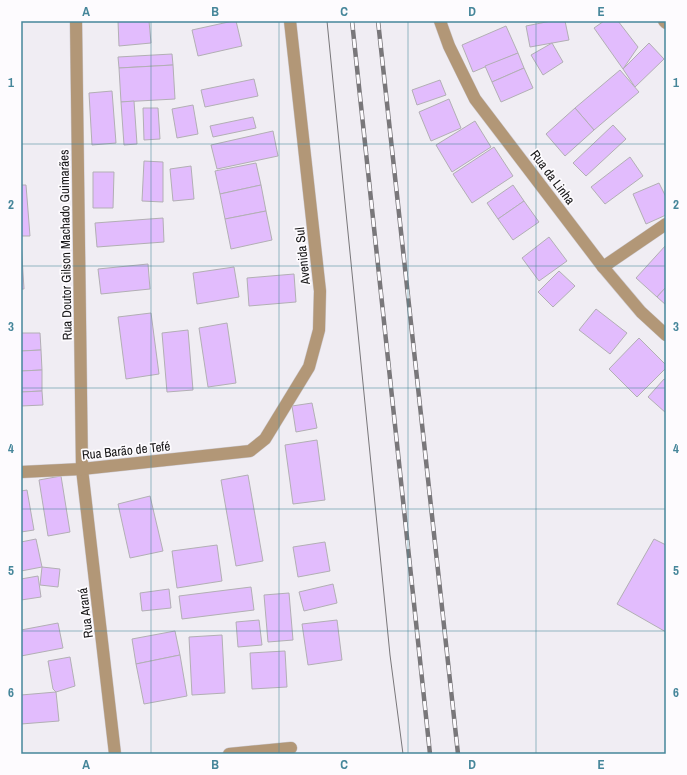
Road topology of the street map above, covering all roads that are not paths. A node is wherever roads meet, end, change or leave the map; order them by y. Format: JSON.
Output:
{"nodes":[{"id":1,"x":76,"y":21,"type":"edge"},
{"id":2,"x":290,"y":21,"type":"edge"},
{"id":3,"x":440,"y":21,"type":"edge"},
{"id":4,"x":666,"y":224,"type":"edge"},
{"id":5,"x":603,"y":267,"type":"junction"},
{"id":6,"x":666,"y":335,"type":"edge"},
{"id":7,"x":233,"y":453,"type":"joint"},
{"id":8,"x":82,"y":468,"type":"junction"},
{"id":9,"x":21,"y":472,"type":"edge"},
{"id":10,"x":292,"y":748,"type":"dead end"},
{"id":11,"x":115,"y":754,"type":"edge"},
{"id":12,"x":229,"y":754,"type":"edge"}],
"edges":[{"from":1,"to":8,"type":"street","name":"Rua Doutor Gilson Machado Guimarães"},
{"from":2,"to":7,"type":"street","name":"Avenida Sul"},
{"from":3,"to":5,"type":"street","name":"Rua da Linha"},
{"from":4,"to":5,"type":"street"},
{"from":5,"to":6,"type":"street","name":"Rua da Linha"},
{"from":7,"to":8,"type":"street","name":"Rua Barão de Tefé"},
{"from":8,"to":9,"type":"street","name":"Rua Barão de Tefé"},
{"from":8,"to":11,"type":"street","name":"Rua Araná"},
{"from":10,"to":12,"type":"street"}]}
